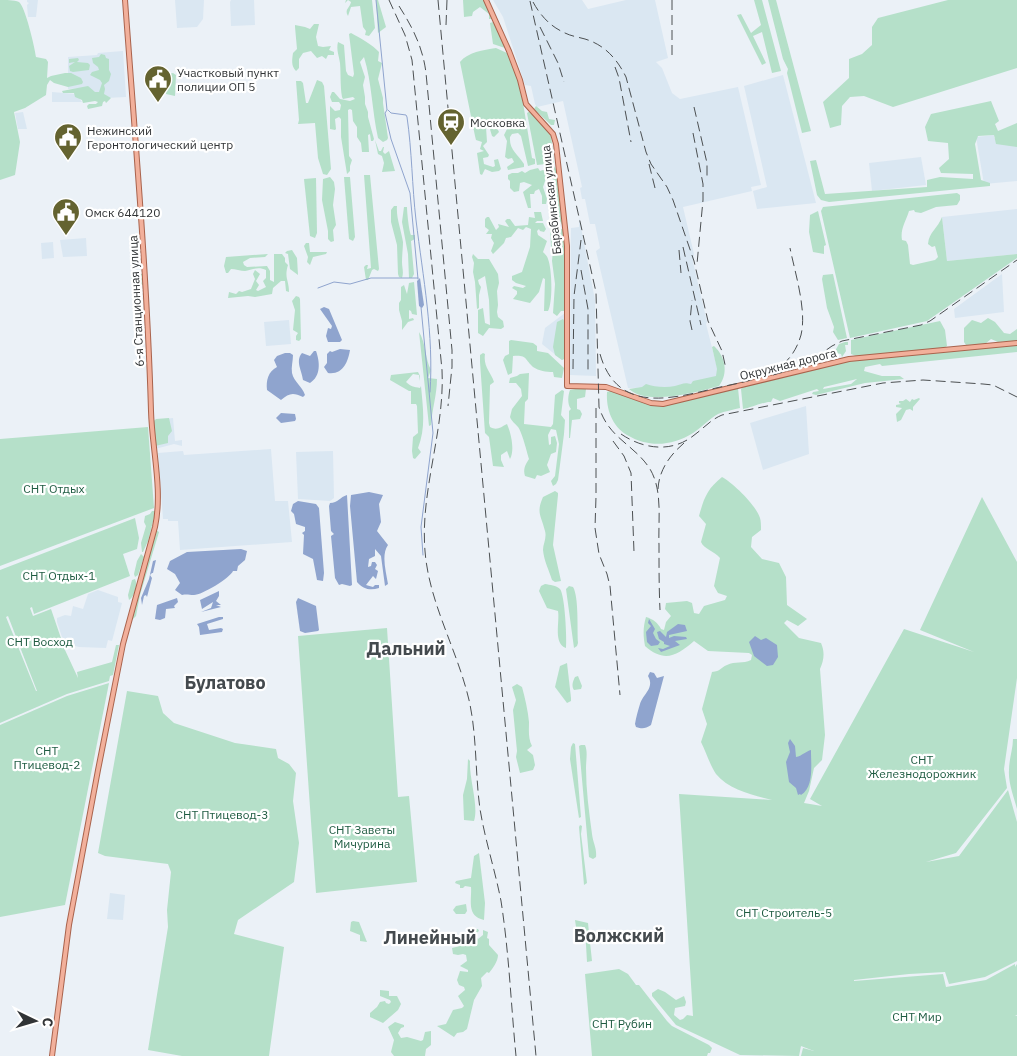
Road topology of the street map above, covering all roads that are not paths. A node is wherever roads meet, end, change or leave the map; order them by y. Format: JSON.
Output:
{"nodes":[{"id":1,"x":126,"y":0,"type":"edge"},
{"id":2,"x":486,"y":0,"type":"edge"},
{"id":3,"x":1017,"y":343,"type":"edge"},
{"id":4,"x":567,"y":386,"type":"joint"},
{"id":5,"x":52,"y":1056,"type":"edge"}],
"edges":[{"from":1,"to":5,"type":"main road","name":"6-я Станционная улица"},
{"from":2,"to":4,"type":"main road","name":"Барабинская улица"},
{"from":3,"to":4,"type":"main road","name":"Окружная дорога"}]}
